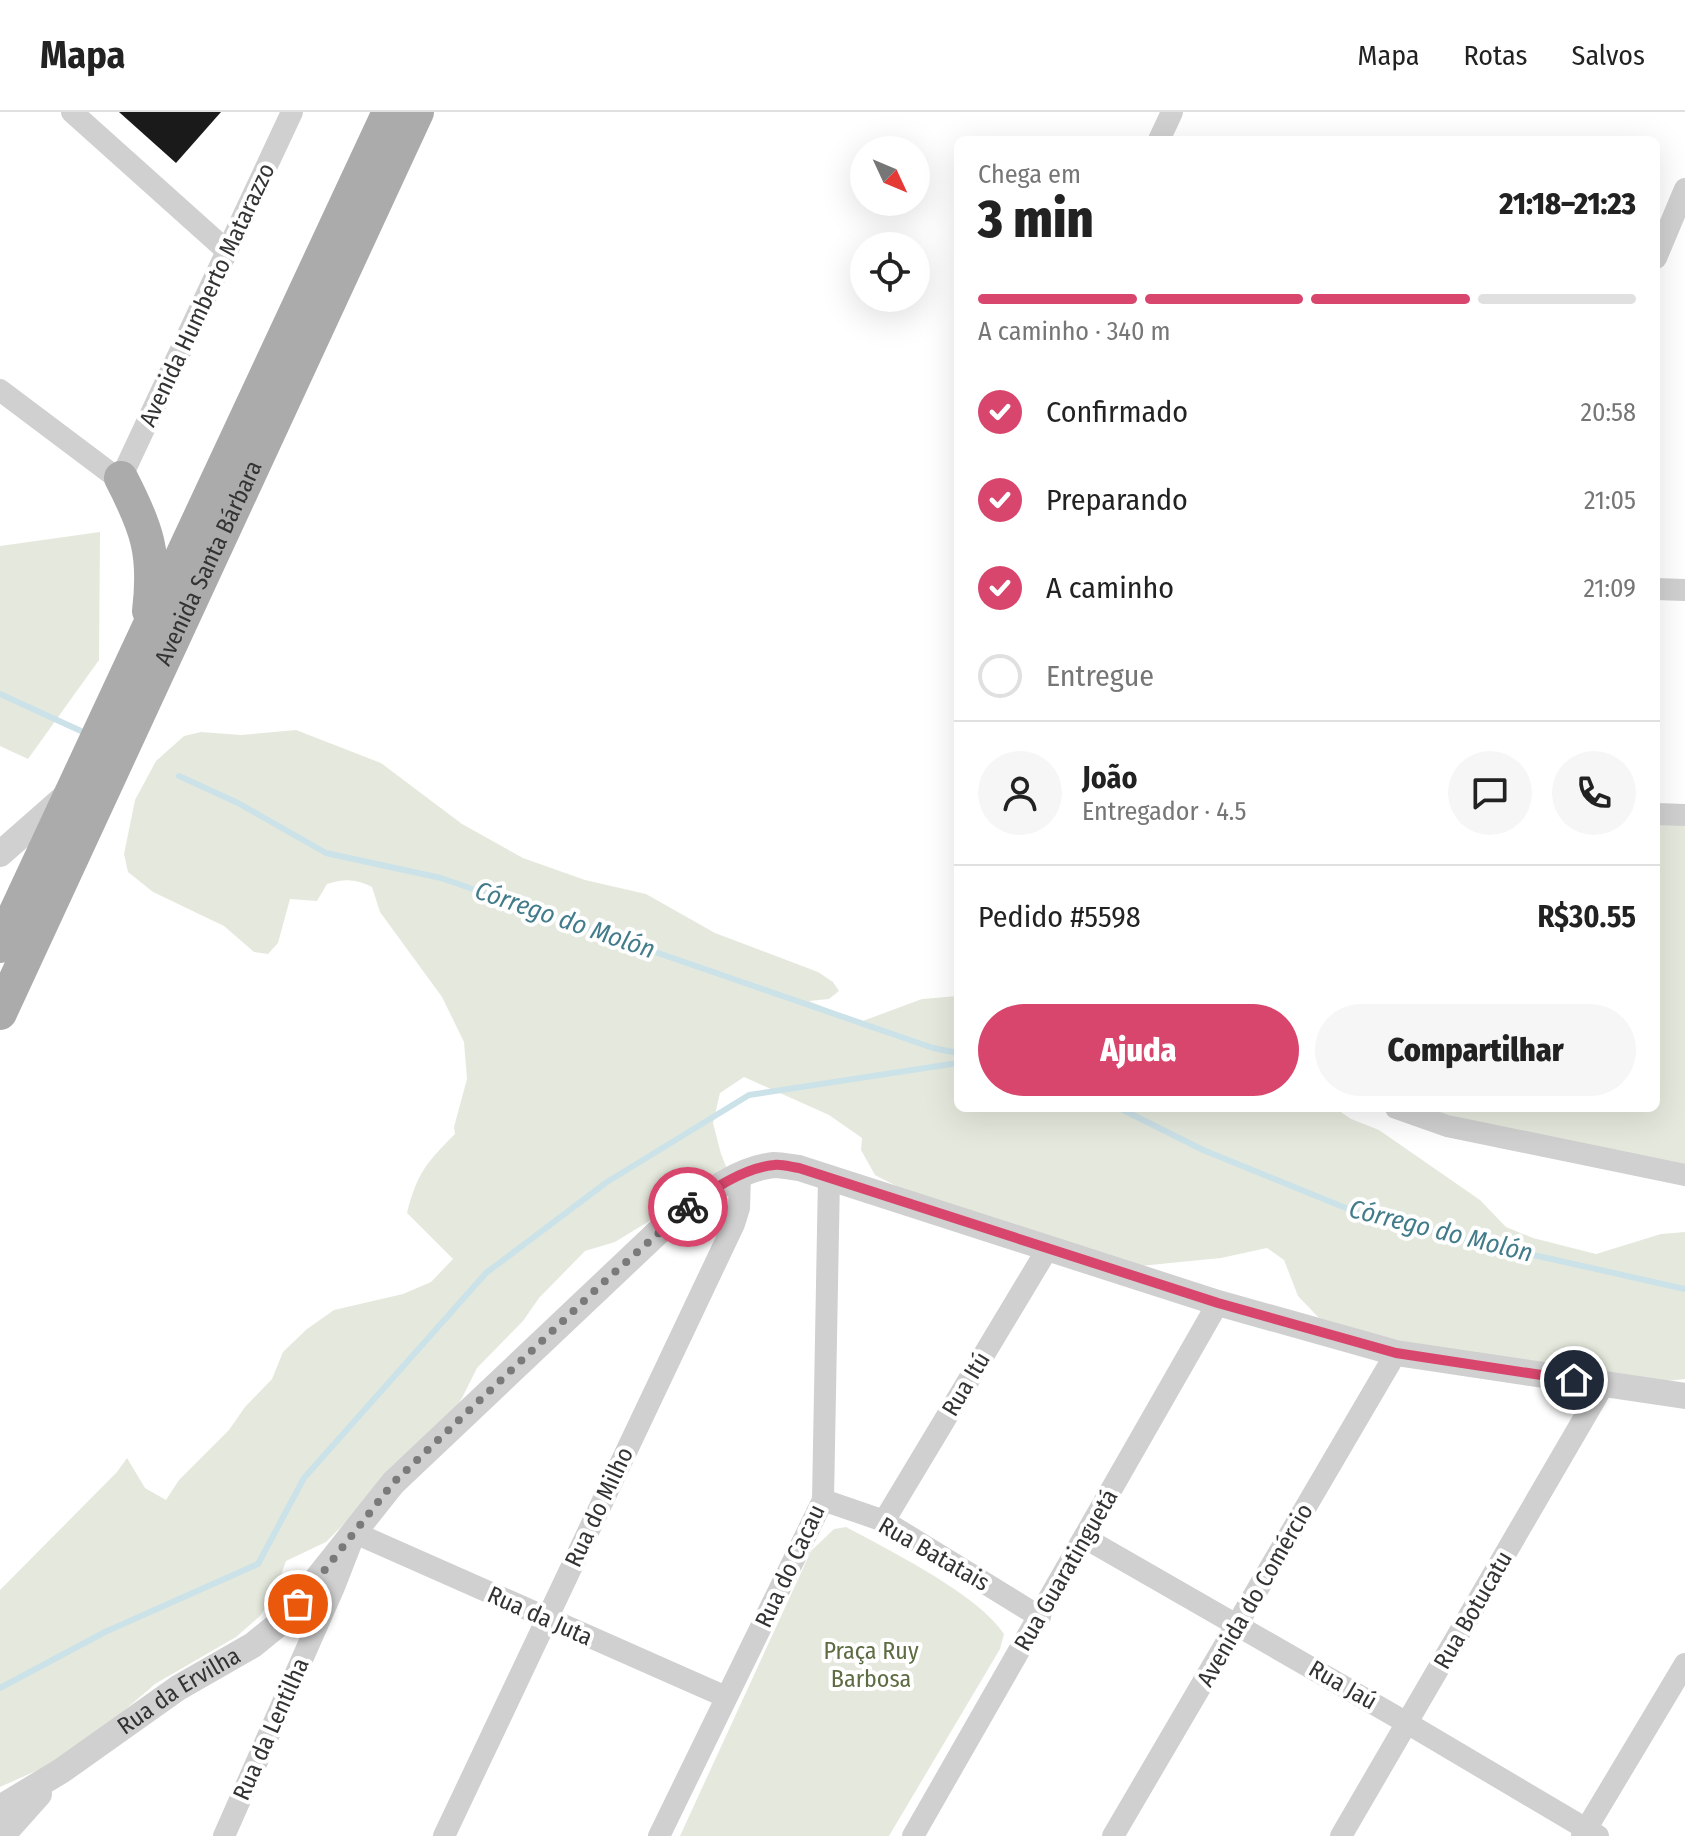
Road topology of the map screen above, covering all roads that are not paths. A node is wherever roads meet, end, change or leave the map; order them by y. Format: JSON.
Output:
{"nodes":[{"id":1,"x":72,"y":112,"type":"edge"},
{"id":2,"x":292,"y":112,"type":"edge"},
{"id":3,"x":389,"y":112,"type":"edge"},
{"id":4,"x":417,"y":112,"type":"edge"},
{"id":5,"x":1172,"y":112,"type":"edge"},
{"id":6,"x":1161,"y":136,"type":"edge"},
{"id":7,"x":1672,"y":202,"type":"edge"},
{"id":8,"x":1660,"y":244,"type":"edge"},
{"id":9,"x":227,"y":251,"type":"junction"},
{"id":10,"x":0,"y":390,"type":"edge"},
{"id":11,"x":121,"y":478,"type":"junction"},
{"id":12,"x":1660,"y":589,"type":"edge"},
{"id":13,"x":1685,"y":590,"type":"edge"},
{"id":14,"x":147,"y":633,"type":"junction"},
{"id":15,"x":75,"y":788,"type":"junction"},
{"id":16,"x":1660,"y":814,"type":"edge"},
{"id":17,"x":1685,"y":815,"type":"edge"},
{"id":18,"x":0,"y":854,"type":"edge"},
{"id":19,"x":0,"y":946,"type":"edge"},
{"id":20,"x":0,"y":1013,"type":"edge"},
{"id":21,"x":1407,"y":1112,"type":"edge"},
{"id":22,"x":740,"y":1175,"type":"junction"},
{"id":23,"x":1685,"y":1175,"type":"edge"},
{"id":24,"x":829,"y":1177,"type":"junction"},
{"id":25,"x":1048,"y":1248,"type":"junction"},
{"id":26,"x":1218,"y":1303,"type":"junction"},
{"id":27,"x":1396,"y":1353,"type":"junction"},
{"id":28,"x":1604,"y":1384,"type":"junction"},
{"id":29,"x":1685,"y":1396,"type":"edge"},
{"id":30,"x":823,"y":1500,"type":"junction"},
{"id":31,"x":884,"y":1521,"type":"junction"},
{"id":32,"x":355,"y":1533,"type":"junction"},
{"id":33,"x":1085,"y":1538,"type":"junction"},
{"id":34,"x":1040,"y":1617,"type":"junction"},
{"id":35,"x":546,"y":1619,"type":"junction"},
{"id":36,"x":1237,"y":1625,"type":"junction"},
{"id":37,"x":1685,"y":1664,"type":"edge"},
{"id":38,"x":726,"y":1697,"type":"junction"},
{"id":39,"x":1407,"y":1723,"type":"junction"},
{"id":40,"x":3,"y":1823,"type":"edge"},
{"id":41,"x":1589,"y":1834,"type":"edge"},
{"id":42,"x":224,"y":1836,"type":"edge"},
{"id":43,"x":444,"y":1836,"type":"edge"},
{"id":44,"x":659,"y":1836,"type":"edge"},
{"id":45,"x":913,"y":1836,"type":"edge"},
{"id":46,"x":1113,"y":1836,"type":"edge"},
{"id":47,"x":1341,"y":1836,"type":"edge"}],
"edges":[{"from":1,"to":9,"type":"street"},
{"from":2,"to":9,"type":"street","name":"Avenida Humberto Matarazzo"},
{"from":3,"to":14,"type":"main road","name":"Avenida Santa Bárbara"},
{"from":4,"to":20,"type":"main road","name":"Avenida Santa Bárbara"},
{"from":5,"to":6,"type":"street"},
{"from":7,"to":8,"type":"street"},
{"from":9,"to":11,"type":"street","name":"Avenida Humberto Matarazzo"},
{"from":10,"to":11,"type":"street"},
{"from":11,"to":14,"type":"main road"},
{"from":12,"to":13,"type":"street"},
{"from":14,"to":15,"type":"main road","name":"Avenida Santa Bárbara"},
{"from":15,"to":18,"type":"street"},
{"from":15,"to":19,"type":"main road","name":"Avenida Santa Bárbara"},
{"from":16,"to":17,"type":"street"},
{"from":21,"to":23,"type":"street"},
{"from":22,"to":24,"type":"street","name":"Rua da Ervilha"},
{"from":22,"to":32,"type":"street","name":"Rua da Ervilha"},
{"from":22,"to":35,"type":"street","name":"Rua do Milho"},
{"from":24,"to":25,"type":"street","name":"Rua da Ervilha"},
{"from":24,"to":30,"type":"street","name":"Rua do Cacau"},
{"from":25,"to":26,"type":"street","name":"Rua da Ervilha"},
{"from":25,"to":31,"type":"street","name":"Rua Itú"},
{"from":26,"to":27,"type":"street","name":"Rua da Ervilha"},
{"from":26,"to":33,"type":"street","name":"Rua Guaratinguetá"},
{"from":27,"to":28,"type":"street","name":"Rua da Ervilha"},
{"from":27,"to":36,"type":"street","name":"Avenida do Comércio"},
{"from":28,"to":29,"type":"street","name":"Rua da Ervilha"},
{"from":28,"to":39,"type":"street","name":"Rua Botucatu"},
{"from":30,"to":31,"type":"street","name":"Rua Batatais"},
{"from":30,"to":38,"type":"street","name":"Rua do Cacau"},
{"from":31,"to":34,"type":"street","name":"Rua Batatais"},
{"from":32,"to":35,"type":"street","name":"Rua da Juta"},
{"from":32,"to":40,"type":"street","name":"Rua da Ervilha"},
{"from":32,"to":42,"type":"street","name":"Rua da Lentilha"},
{"from":33,"to":34,"type":"street","name":"Rua Guaratinguetá"},
{"from":33,"to":36,"type":"street","name":"Rua Jaú"},
{"from":34,"to":45,"type":"street","name":"Rua Guaratinguetá"},
{"from":35,"to":38,"type":"street","name":"Rua da Juta"},
{"from":35,"to":43,"type":"street","name":"Rua do Milho"},
{"from":36,"to":39,"type":"street","name":"Rua Jaú"},
{"from":36,"to":46,"type":"street","name":"Avenida do Comércio"},
{"from":37,"to":41,"type":"street"},
{"from":38,"to":44,"type":"street","name":"Rua do Cacau"},
{"from":39,"to":41,"type":"street","name":"Rua Jaú"},
{"from":39,"to":47,"type":"street","name":"Rua Botucatu"}]}
